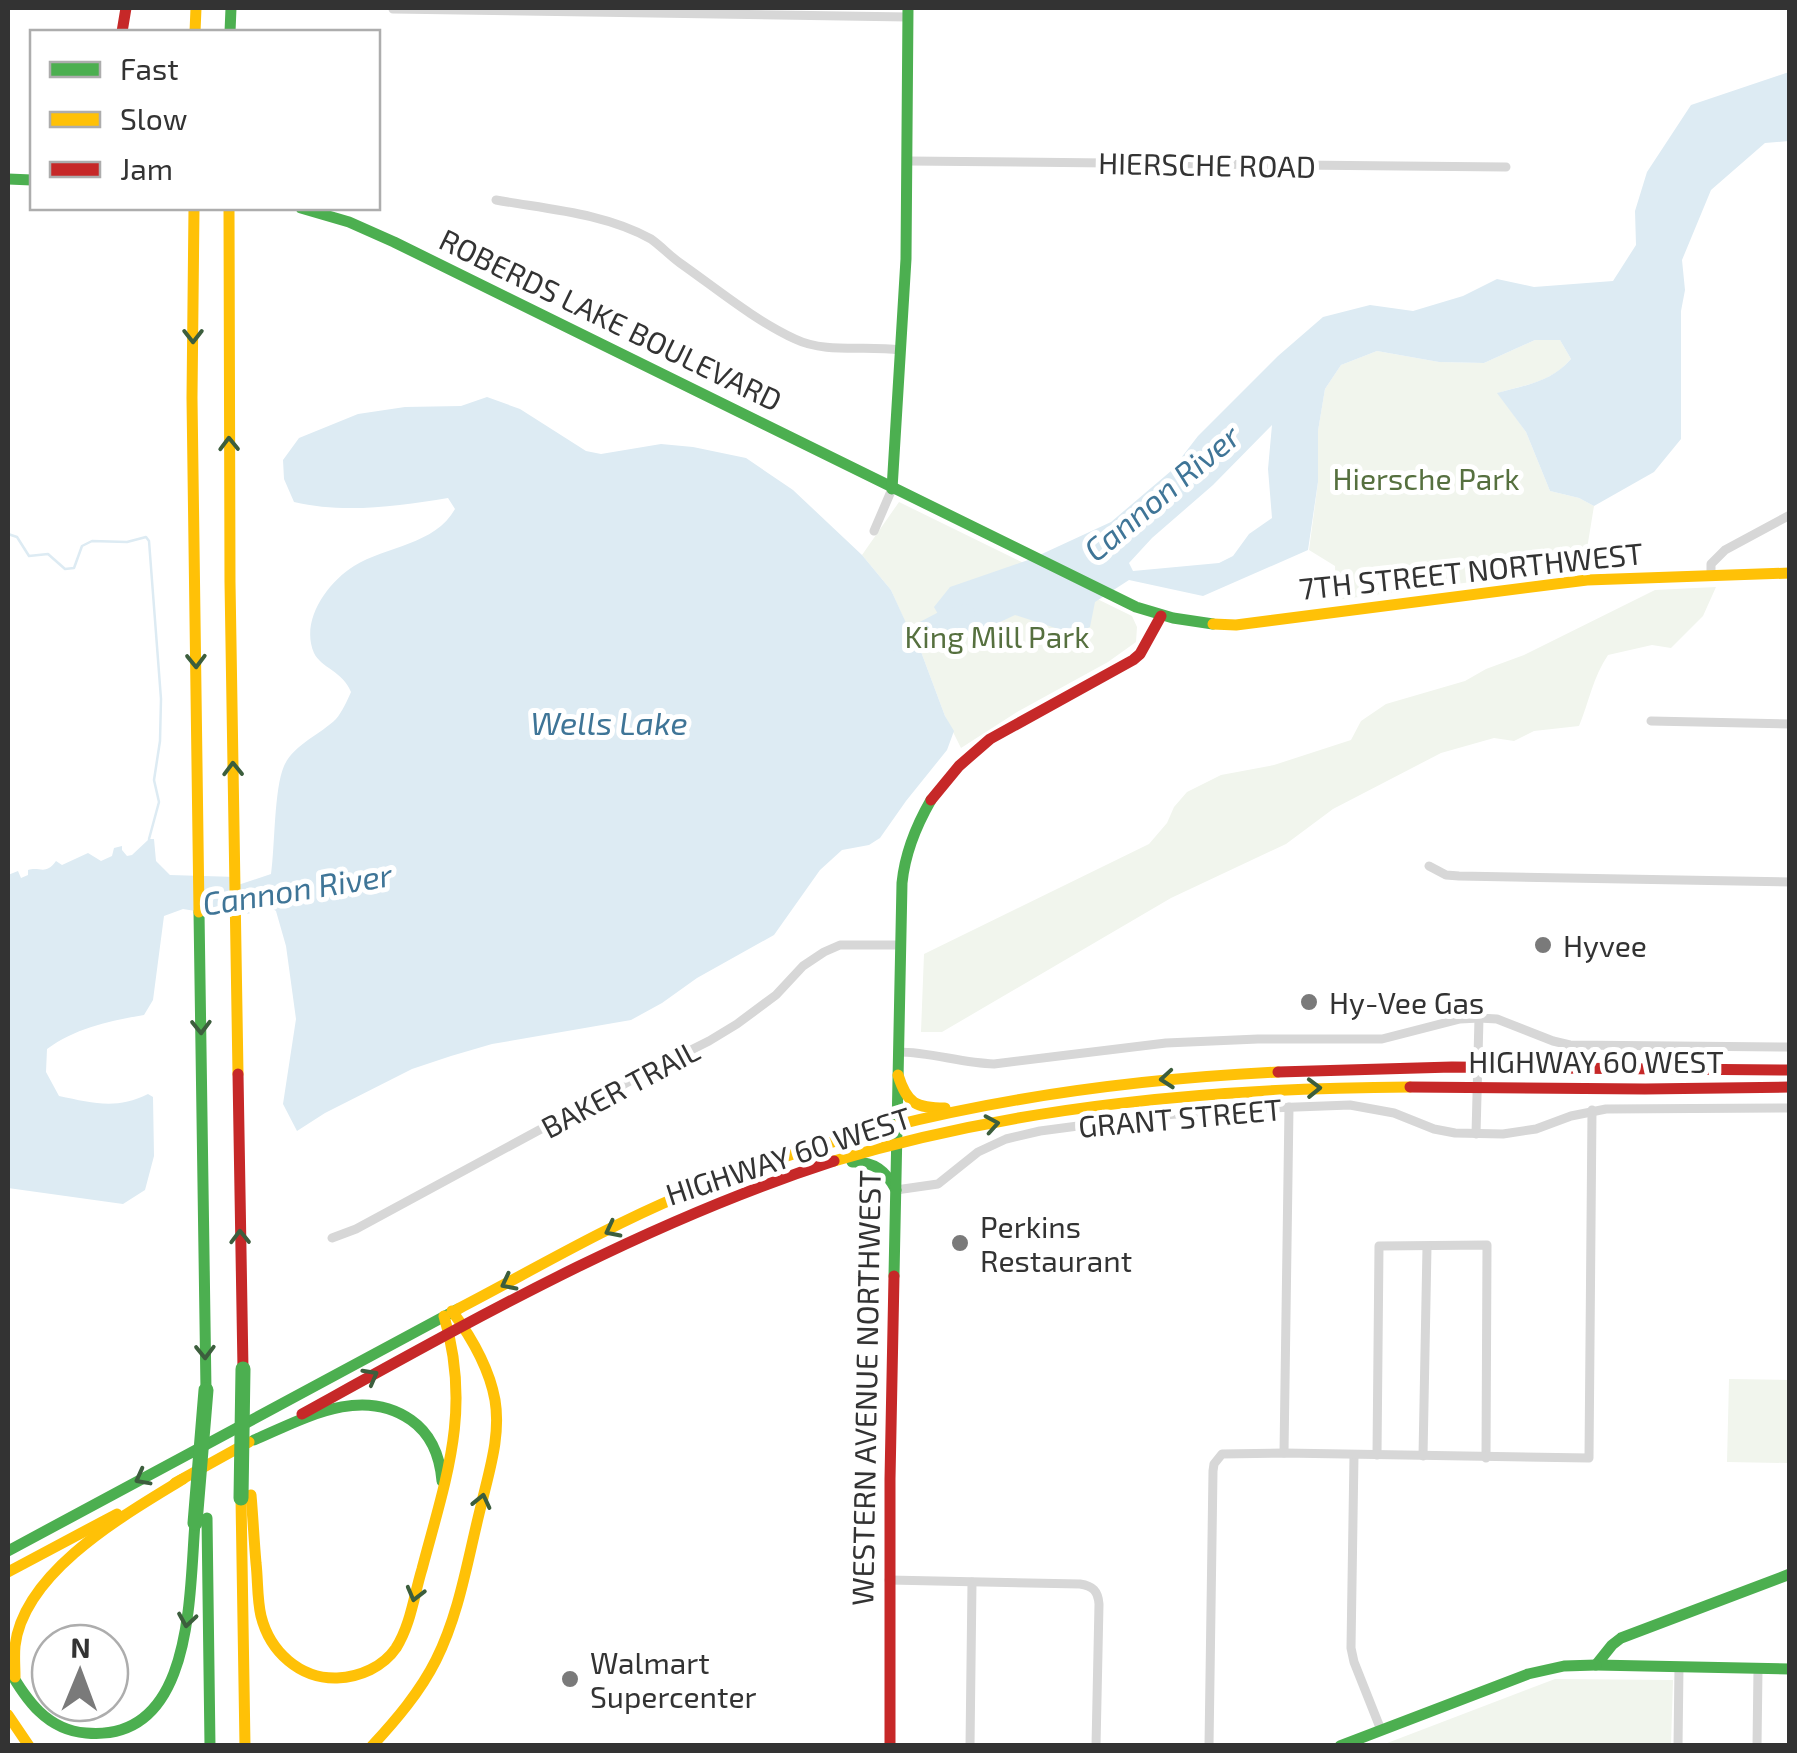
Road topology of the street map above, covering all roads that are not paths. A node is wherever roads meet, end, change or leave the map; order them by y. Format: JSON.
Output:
{"nodes":[{"id":1,"x":393,"y":9,"type":"edge"},
{"id":2,"x":551,"y":9,"type":"edge"},
{"id":3,"x":908,"y":12,"type":"edge"},
{"id":4,"x":908,"y":162,"type":"junction"},
{"id":5,"x":1506,"y":167,"type":"dead end"},
{"id":6,"x":496,"y":200,"type":"dead end"},
{"id":7,"x":194,"y":210,"type":"edge"},
{"id":8,"x":228,"y":210,"type":"edge"},
{"id":9,"x":309,"y":210,"type":"edge"},
{"id":10,"x":900,"y":350,"type":"junction"},
{"id":11,"x":892,"y":489,"type":"junction"},
{"id":12,"x":1790,"y":515,"type":"edge"},
{"id":13,"x":874,"y":531,"type":"dead end"},
{"id":14,"x":1790,"y":573,"type":"edge"},
{"id":15,"x":1711,"y":575,"type":"junction"},
{"id":16,"x":1161,"y":616,"type":"junction"},
{"id":17,"x":1652,"y":722,"type":"dead end"},
{"id":18,"x":1790,"y":724,"type":"edge"},
{"id":19,"x":1429,"y":866,"type":"dead end"},
{"id":20,"x":1790,"y":882,"type":"edge"},
{"id":21,"x":900,"y":945,"type":"junction"},
{"id":22,"x":1478,"y":1018,"type":"junction"},
{"id":23,"x":1790,"y":1047,"type":"edge"},
{"id":24,"x":898,"y":1052,"type":"junction"},
{"id":25,"x":1478,"y":1068,"type":"junction"},
{"id":26,"x":1790,"y":1070,"type":"edge"},
{"id":27,"x":898,"y":1075,"type":"junction"},
{"id":28,"x":1476,"y":1088,"type":"junction"},
{"id":29,"x":1790,"y":1088,"type":"edge"},
{"id":30,"x":978,"y":1107,"type":"junction"},
{"id":31,"x":1289,"y":1107,"type":"junction"},
{"id":32,"x":1790,"y":1108,"type":"edge"},
{"id":33,"x":1592,"y":1110,"type":"junction"},
{"id":34,"x":896,"y":1124,"type":"junction"},
{"id":35,"x":1476,"y":1134,"type":"junction"},
{"id":36,"x":896,"y":1144,"type":"junction"},
{"id":37,"x":829,"y":1164,"type":"junction"},
{"id":38,"x":896,"y":1190,"type":"junction"},
{"id":39,"x":332,"y":1238,"type":"dead end"},
{"id":40,"x":1427,"y":1247,"type":"junction"},
{"id":41,"x":448,"y":1314,"type":"junction"},
{"id":42,"x":457,"y":1329,"type":"junction"},
{"id":43,"x":254,"y":1440,"type":"junction"},
{"id":44,"x":1284,"y":1453,"type":"junction"},
{"id":45,"x":1354,"y":1455,"type":"junction"},
{"id":46,"x":1377,"y":1455,"type":"junction"},
{"id":47,"x":1423,"y":1456,"type":"junction"},
{"id":48,"x":1486,"y":1458,"type":"junction"},
{"id":49,"x":182,"y":1479,"type":"junction"},
{"id":50,"x":246,"y":1497,"type":"junction"},
{"id":51,"x":440,"y":1500,"type":"junction"},
{"id":52,"x":201,"y":1521,"type":"junction"},
{"id":53,"x":8,"y":1551,"type":"edge"},
{"id":54,"x":8,"y":1572,"type":"edge"},
{"id":55,"x":1790,"y":1574,"type":"edge"},
{"id":56,"x":889,"y":1580,"type":"junction"},
{"id":57,"x":972,"y":1582,"type":"junction"},
{"id":58,"x":1596,"y":1665,"type":"junction"},
{"id":59,"x":1679,"y":1667,"type":"junction"},
{"id":60,"x":8,"y":1668,"type":"edge"},
{"id":61,"x":1758,"y":1669,"type":"junction"},
{"id":62,"x":1790,"y":1669,"type":"edge"},
{"id":63,"x":18,"y":1686,"type":"junction"},
{"id":64,"x":8,"y":1715,"type":"edge"},
{"id":65,"x":1381,"y":1730,"type":"junction"},
{"id":66,"x":29,"y":1746,"type":"edge"},
{"id":67,"x":210,"y":1746,"type":"edge"},
{"id":68,"x":245,"y":1746,"type":"edge"},
{"id":69,"x":372,"y":1746,"type":"edge"},
{"id":70,"x":890,"y":1746,"type":"edge"},
{"id":71,"x":970,"y":1746,"type":"edge"},
{"id":72,"x":1096,"y":1746,"type":"edge"},
{"id":73,"x":1208,"y":1746,"type":"edge"},
{"id":74,"x":1340,"y":1746,"type":"edge"},
{"id":75,"x":1678,"y":1746,"type":"edge"},
{"id":76,"x":1757,"y":1746,"type":"edge"}],
"edges":[{"from":1,"to":2,"type":"street"},
{"from":2,"to":3,"type":"street"},
{"from":3,"to":4,"type":"main road"},
{"from":4,"to":5,"type":"street","name":"HIERSCHE ROAD"},
{"from":4,"to":10,"type":"main road"},
{"from":6,"to":10,"type":"street"},
{"from":7,"to":52,"type":"main road","one_way":true,"bridge":true},
{"from":50,"to":8,"type":"main road","one_way":true,"bridge":true},
{"from":9,"to":11,"type":"main road","name":"ROBERDS LAKE BOULEVARD"},
{"from":10,"to":11,"type":"main road"},
{"from":11,"to":13,"type":"street"},
{"from":11,"to":16,"type":"main road","name":"7TH STREET NORTHWEST"},
{"from":12,"to":15,"type":"street"},
{"from":14,"to":15,"type":"main road","name":"7TH STREET NORTHWEST"},
{"from":15,"to":16,"type":"main road","name":"7TH STREET NORTHWEST"},
{"from":16,"to":21,"type":"main road","name":"WESTERN AVENUE NORTHWEST"},
{"from":17,"to":18,"type":"street"},
{"from":19,"to":20,"type":"street"},
{"from":21,"to":24,"type":"main road","name":"WESTERN AVENUE NORTHWEST"},
{"from":21,"to":39,"type":"street","name":"BAKER TRAIL"},
{"from":22,"to":23,"type":"street"},
{"from":22,"to":24,"type":"street"},
{"from":22,"to":25,"type":"street"},
{"from":24,"to":27,"type":"main road","name":"WESTERN AVENUE NORTHWEST"},
{"from":25,"to":26,"type":"main road","name":"HIGHWAY 60 WEST"},
{"from":25,"to":28,"type":"street"},
{"from":25,"to":30,"type":"main road","name":"HIGHWAY 60 WEST","one_way":true},
{"from":27,"to":30,"type":"main road"},
{"from":27,"to":34,"type":"main road","name":"WESTERN AVENUE NORTHWEST"},
{"from":28,"to":29,"type":"main road","name":"HIGHWAY 60 WEST"},
{"from":28,"to":35,"type":"street"},
{"from":36,"to":28,"type":"main road","name":"HIGHWAY 60 WEST","one_way":true},
{"from":30,"to":34,"type":"main road","name":"HIGHWAY 60 WEST"},
{"from":31,"to":35,"type":"street","name":"GRANT STREET"},
{"from":31,"to":38,"type":"street","name":"GRANT STREET"},
{"from":31,"to":44,"type":"street"},
{"from":32,"to":33,"type":"street","name":"GRANT STREET"},
{"from":33,"to":35,"type":"street","name":"GRANT STREET"},
{"from":33,"to":48,"type":"street"},
{"from":34,"to":36,"type":"main road","name":"WESTERN AVENUE NORTHWEST"},
{"from":34,"to":41,"type":"main road","name":"HIGHWAY 60 WEST","one_way":true},
{"from":36,"to":37,"type":"main road","name":"HIGHWAY 60 WEST"},
{"from":36,"to":38,"type":"main road","name":"WESTERN AVENUE NORTHWEST"},
{"from":37,"to":38,"type":"main road"},
{"from":37,"to":42,"type":"main road","name":"HIGHWAY 60 WEST"},
{"from":38,"to":56,"type":"main road","name":"WESTERN AVENUE NORTHWEST"},
{"from":40,"to":46,"type":"street"},
{"from":40,"to":47,"type":"street"},
{"from":40,"to":48,"type":"street"},
{"from":41,"to":42,"type":"main road"},
{"from":41,"to":53,"type":"main road","name":"HIGHWAY 60 WEST","one_way":true},
{"from":43,"to":42,"type":"main road","name":"HIGHWAY 60 WEST","one_way":true},
{"from":42,"to":51,"type":"main road"},
{"from":69,"to":42,"type":"main road","one_way":true},
{"from":43,"to":49,"type":"main road","name":"HIGHWAY 60 WEST"},
{"from":43,"to":51,"type":"main road"},
{"from":44,"to":45,"type":"street"},
{"from":44,"to":73,"type":"street"},
{"from":45,"to":46,"type":"street"},
{"from":45,"to":65,"type":"street"},
{"from":46,"to":47,"type":"street"},
{"from":47,"to":48,"type":"street"},
{"from":49,"to":54,"type":"main road","name":"HIGHWAY 60 WEST"},
{"from":49,"to":63,"type":"main road"},
{"from":51,"to":50,"type":"main road","one_way":true},
{"from":50,"to":68,"type":"main road"},
{"from":52,"to":63,"type":"main road","one_way":true},
{"from":52,"to":67,"type":"main road"},
{"from":55,"to":58,"type":"main road"},
{"from":56,"to":57,"type":"street"},
{"from":56,"to":70,"type":"main road","name":"WESTERN AVENUE NORTHWEST"},
{"from":57,"to":71,"type":"street"},
{"from":57,"to":72,"type":"street"},
{"from":58,"to":59,"type":"main road"},
{"from":58,"to":65,"type":"main road"},
{"from":59,"to":61,"type":"main road"},
{"from":59,"to":75,"type":"street"},
{"from":60,"to":63,"type":"main road"},
{"from":61,"to":62,"type":"main road"},
{"from":61,"to":76,"type":"street"},
{"from":64,"to":66,"type":"main road"},
{"from":65,"to":74,"type":"main road"}]}
